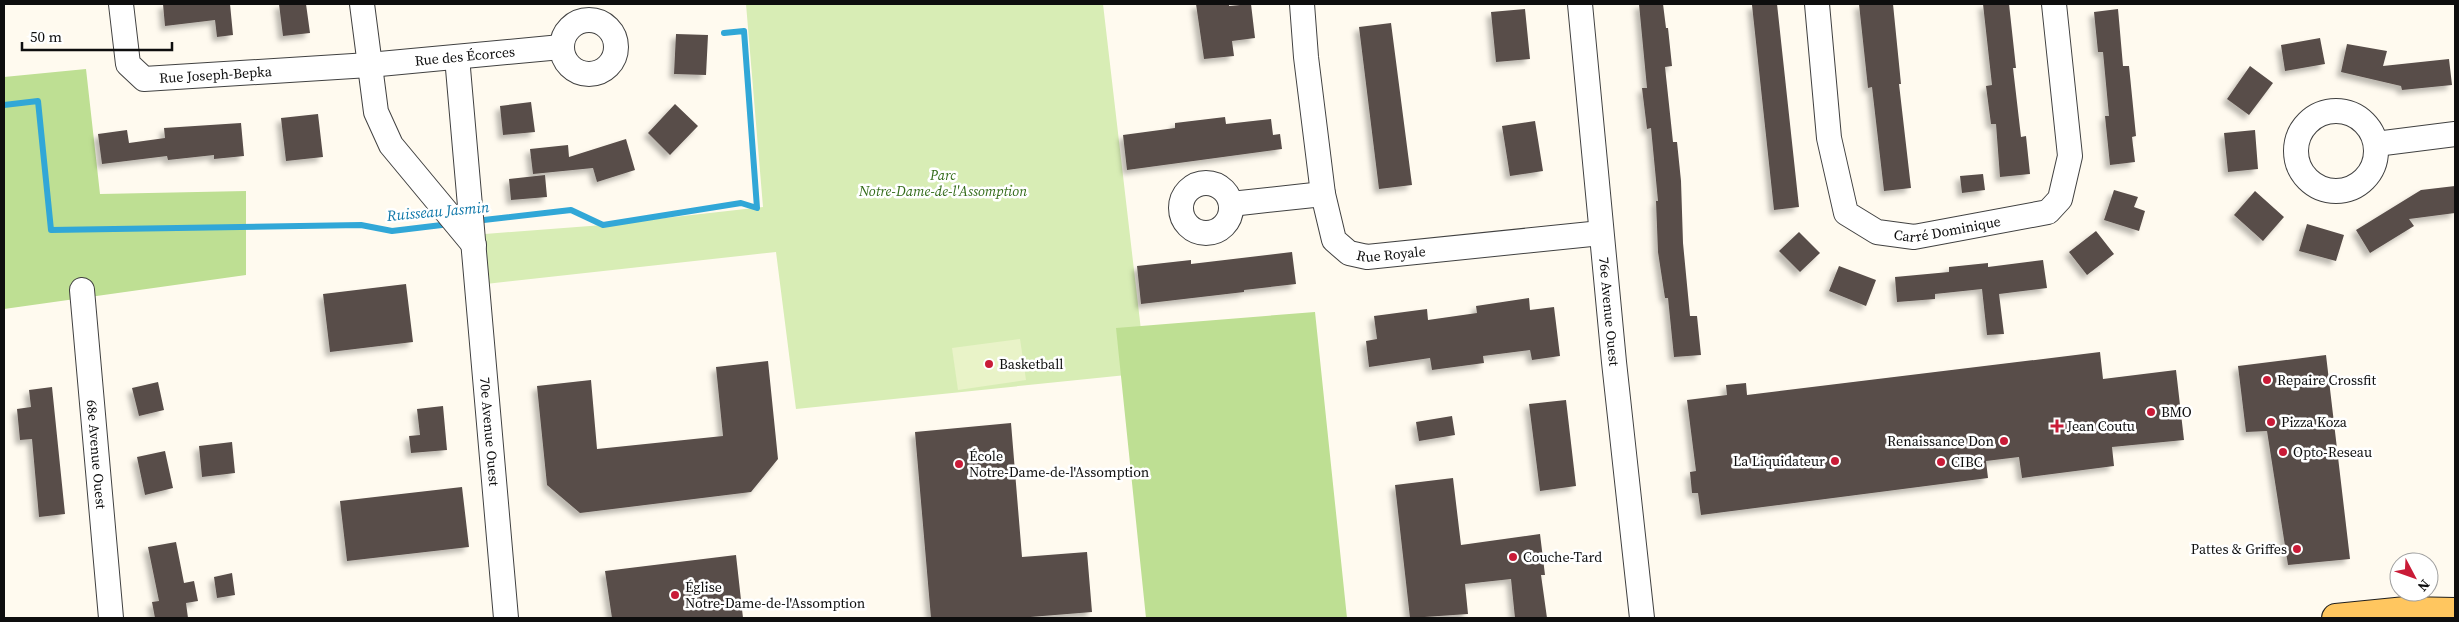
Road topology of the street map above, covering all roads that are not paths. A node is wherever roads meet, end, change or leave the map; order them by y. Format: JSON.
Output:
{"nodes":[{"id":1,"x":121,"y":4,"type":"edge"},
{"id":2,"x":362,"y":4,"type":"edge"},
{"id":3,"x":1302,"y":4,"type":"edge"},
{"id":4,"x":1580,"y":4,"type":"edge"},
{"id":5,"x":1817,"y":4,"type":"edge"},
{"id":6,"x":2054,"y":4,"type":"edge"},
{"id":7,"x":590,"y":12,"type":"edge"},
{"id":8,"x":561,"y":47,"type":"junction"},
{"id":9,"x":457,"y":57,"type":"junction"},
{"id":10,"x":369,"y":65,"type":"junction"},
{"id":11,"x":2455,"y":134,"type":"edge"},
{"id":12,"x":2376,"y":144,"type":"dead end"},
{"id":13,"x":1323,"y":194,"type":"junction"},
{"id":14,"x":1230,"y":204,"type":"dead end"},
{"id":15,"x":1602,"y":232,"type":"junction"},
{"id":16,"x":474,"y":245,"type":"junction"},
{"id":17,"x":82,"y":290,"type":"dead end"},
{"id":18,"x":2455,"y":598,"type":"edge"},
{"id":19,"x":2406,"y":611,"type":"junction"},
{"id":20,"x":2455,"y":612,"type":"edge"},
{"id":21,"x":111,"y":618,"type":"edge"},
{"id":22,"x":506,"y":618,"type":"edge"},
{"id":23,"x":1642,"y":618,"type":"edge"},
{"id":24,"x":2336,"y":618,"type":"edge"}],
"edges":[{"from":1,"to":10,"type":"street","name":"Rue Joseph-Bepka"},
{"from":2,"to":10,"type":"street"},
{"from":3,"to":13,"type":"street","name":"Rue Royale"},
{"from":4,"to":15,"type":"street","name":"76e Avenue Ouest"},
{"from":5,"to":6,"type":"street","name":"Carré Dominique"},
{"from":7,"to":8,"type":"street"},
{"from":7,"to":8,"type":"street"},
{"from":8,"to":9,"type":"street","name":"Rue des Écorces"},
{"from":9,"to":10,"type":"street","name":"Rue des Écorces"},
{"from":9,"to":16,"type":"street","name":"70e Avenue Ouest"},
{"from":10,"to":16,"type":"street"},
{"from":11,"to":12,"type":"street"},
{"from":13,"to":14,"type":"street"},
{"from":13,"to":15,"type":"street","name":"Rue Royale"},
{"from":15,"to":23,"type":"street","name":"76e Avenue Ouest"},
{"from":16,"to":22,"type":"street","name":"70e Avenue Ouest"},
{"from":17,"to":21,"type":"street","name":"68e Avenue Ouest"},
{"from":18,"to":19,"type":"main road"},
{"from":19,"to":20,"type":"main road"},
{"from":19,"to":24,"type":"main road"}]}
